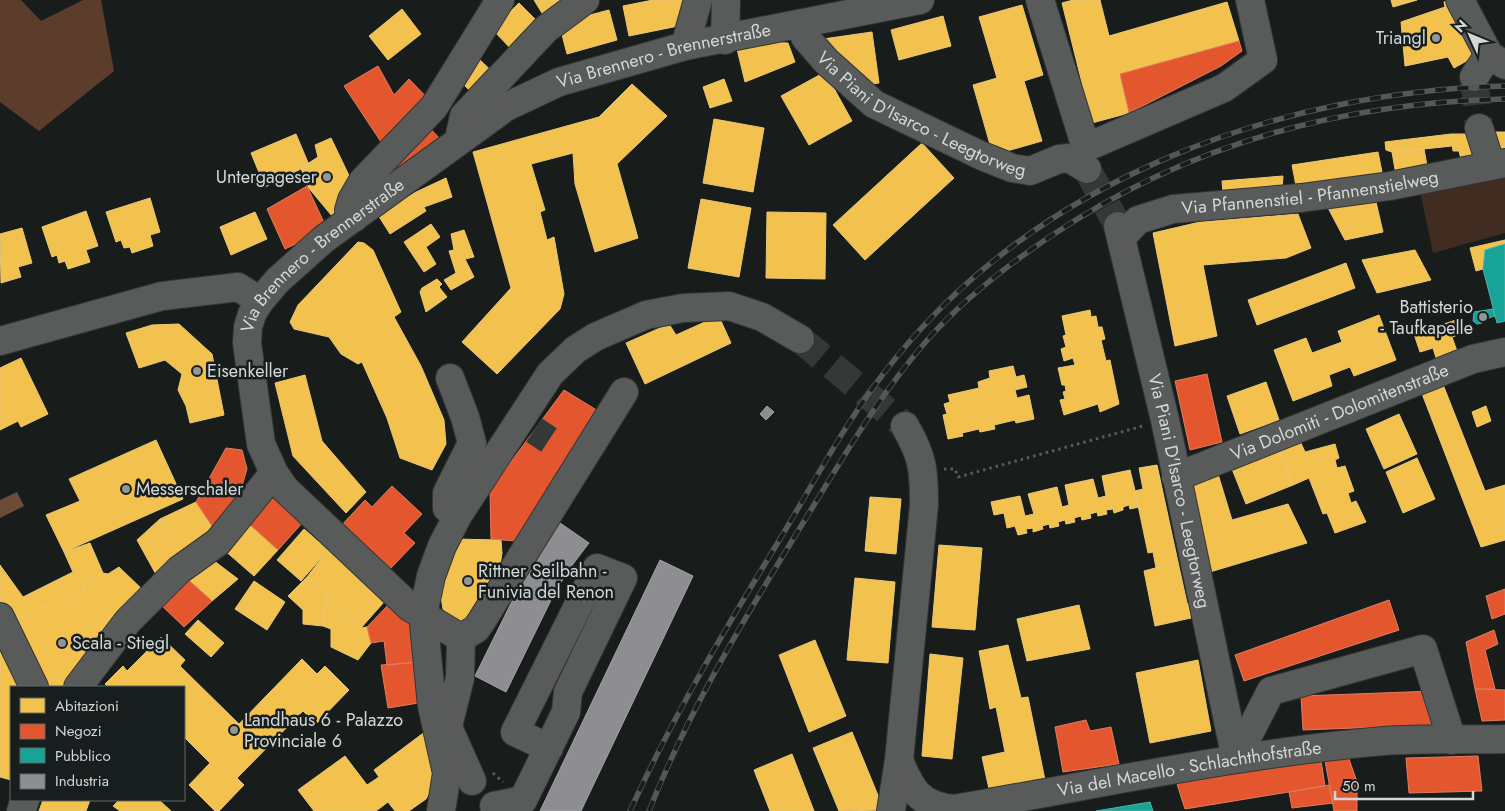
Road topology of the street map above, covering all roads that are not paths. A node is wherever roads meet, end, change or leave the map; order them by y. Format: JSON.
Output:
{"nodes":[{"id":1,"x":500,"y":0,"type":"edge"},
{"id":2,"x":585,"y":0,"type":"edge"},
{"id":3,"x":698,"y":0,"type":"edge"},
{"id":4,"x":726,"y":0,"type":"edge"},
{"id":5,"x":920,"y":0,"type":"edge"},
{"id":6,"x":1040,"y":0,"type":"edge"},
{"id":7,"x":1250,"y":0,"type":"edge"},
{"id":8,"x":1460,"y":0,"type":"edge"},
{"id":9,"x":802,"y":24,"type":"junction"},
{"id":10,"x":725,"y":40,"type":"junction"},
{"id":11,"x":685,"y":46,"type":"junction"},
{"id":12,"x":1489,"y":66,"type":"tunnel mouth"},
{"id":13,"x":1479,"y":128,"type":"tunnel mouth"},
{"id":14,"x":458,"y":141,"type":"junction"},
{"id":15,"x":1498,"y":165,"type":"edge"},
{"id":16,"x":1087,"y":169,"type":"tunnel mouth"},
{"id":17,"x":354,"y":218,"type":"junction"},
{"id":18,"x":1120,"y":232,"type":"joint"},
{"id":19,"x":260,"y":302,"type":"junction"},
{"id":20,"x":800,"y":339,"type":"tunnel mouth"},
{"id":21,"x":0,"y":341,"type":"edge"},
{"id":22,"x":1505,"y":352,"type":"edge"},
{"id":23,"x":450,"y":378,"type":"dead end"},
{"id":24,"x":624,"y":392,"type":"dead end"},
{"id":25,"x":905,"y":426,"type":"tunnel mouth"},
{"id":26,"x":274,"y":473,"type":"junction"},
{"id":27,"x":1176,"y":477,"type":"junction"},
{"id":28,"x":458,"y":515,"type":"junction"},
{"id":29,"x":423,"y":614,"type":"junction"},
{"id":30,"x":0,"y":617,"type":"edge"},
{"id":31,"x":461,"y":638,"type":"junction"},
{"id":32,"x":34,"y":686,"type":"edge"},
{"id":33,"x":79,"y":686,"type":"edge"},
{"id":34,"x":440,"y":716,"type":"junction"},
{"id":35,"x":1452,"y":740,"type":"junction"},
{"id":36,"x":1505,"y":740,"type":"edge"},
{"id":37,"x":549,"y":748,"type":"junction"},
{"id":38,"x":1236,"y":759,"type":"junction"},
{"id":39,"x":899,"y":760,"type":"junction"},
{"id":40,"x":479,"y":774,"type":"junction"},
{"id":41,"x":437,"y":804,"type":"edge"},
{"id":42,"x":500,"y":807,"type":"edge"},
{"id":43,"x":954,"y":810,"type":"edge"},
{"id":44,"x":891,"y":811,"type":"edge"}],
"edges":[{"from":1,"to":17,"type":"street"},
{"from":2,"to":14,"type":"street"},
{"from":3,"to":11,"type":"street"},
{"from":4,"to":10,"type":"street"},
{"from":5,"to":9,"type":"street","name":"Via Brennero - Brennerstraße"},
{"from":6,"to":7,"type":"street"},
{"from":8,"to":12,"type":"street"},
{"from":9,"to":10,"type":"street","name":"Via Brennero - Brennerstraße"},
{"from":9,"to":16,"type":"street","name":"Via Piani D'Isarco - Leegtorweg"},
{"from":10,"to":11,"type":"street","name":"Via Brennero - Brennerstraße"},
{"from":11,"to":14,"type":"street","name":"Via Brennero - Brennerstraße"},
{"from":13,"to":15,"type":"street"},
{"from":14,"to":17,"type":"street","name":"Via Brennero - Brennerstraße"},
{"from":15,"to":18,"type":"street","name":"Via Pfannenstiel - Pfannenstielweg"},
{"from":17,"to":19,"type":"street","name":"Via Brennero - Brennerstraße"},
{"from":18,"to":27,"type":"street","name":"Via Piani D'Isarco - Leegtorweg"},
{"from":19,"to":21,"type":"street"},
{"from":19,"to":26,"type":"street","name":"Via Brennero - Brennerstraße"},
{"from":20,"to":28,"type":"street"},
{"from":22,"to":27,"type":"street","name":"Via Dolomiti - Dolomitenstraße"},
{"from":23,"to":28,"type":"street"},
{"from":24,"to":31,"type":"street"},
{"from":25,"to":39,"type":"street"},
{"from":26,"to":29,"type":"street","name":"Via Brennero - Brennerstraße"},
{"from":26,"to":33,"type":"street"},
{"from":27,"to":38,"type":"street","name":"Via Piani D'Isarco - Leegtorweg"},
{"from":28,"to":29,"type":"street"},
{"from":29,"to":31,"type":"street","name":"Via Brennero - Brennerstraße"},
{"from":29,"to":34,"type":"street"},
{"from":30,"to":32,"type":"street"},
{"from":31,"to":34,"type":"street"},
{"from":34,"to":40,"type":"street"},
{"from":34,"to":41,"type":"street"},
{"from":35,"to":36,"type":"street","name":"Via del Macello - Schlachthofstraße"},
{"from":35,"to":38,"type":"street","name":"Via del Macello - Schlachthofstraße"},
{"from":35,"to":38,"type":"street"},
{"from":37,"to":37,"type":"street"},
{"from":37,"to":42,"type":"street"},
{"from":38,"to":43,"type":"street","name":"Via del Macello - Schlachthofstraße"},
{"from":39,"to":43,"type":"street","name":"Via del Macello - Schlachthofstraße"},
{"from":39,"to":44,"type":"street"},
{"from":40,"to":41,"type":"street"},
{"from":40,"to":42,"type":"street"}]}
